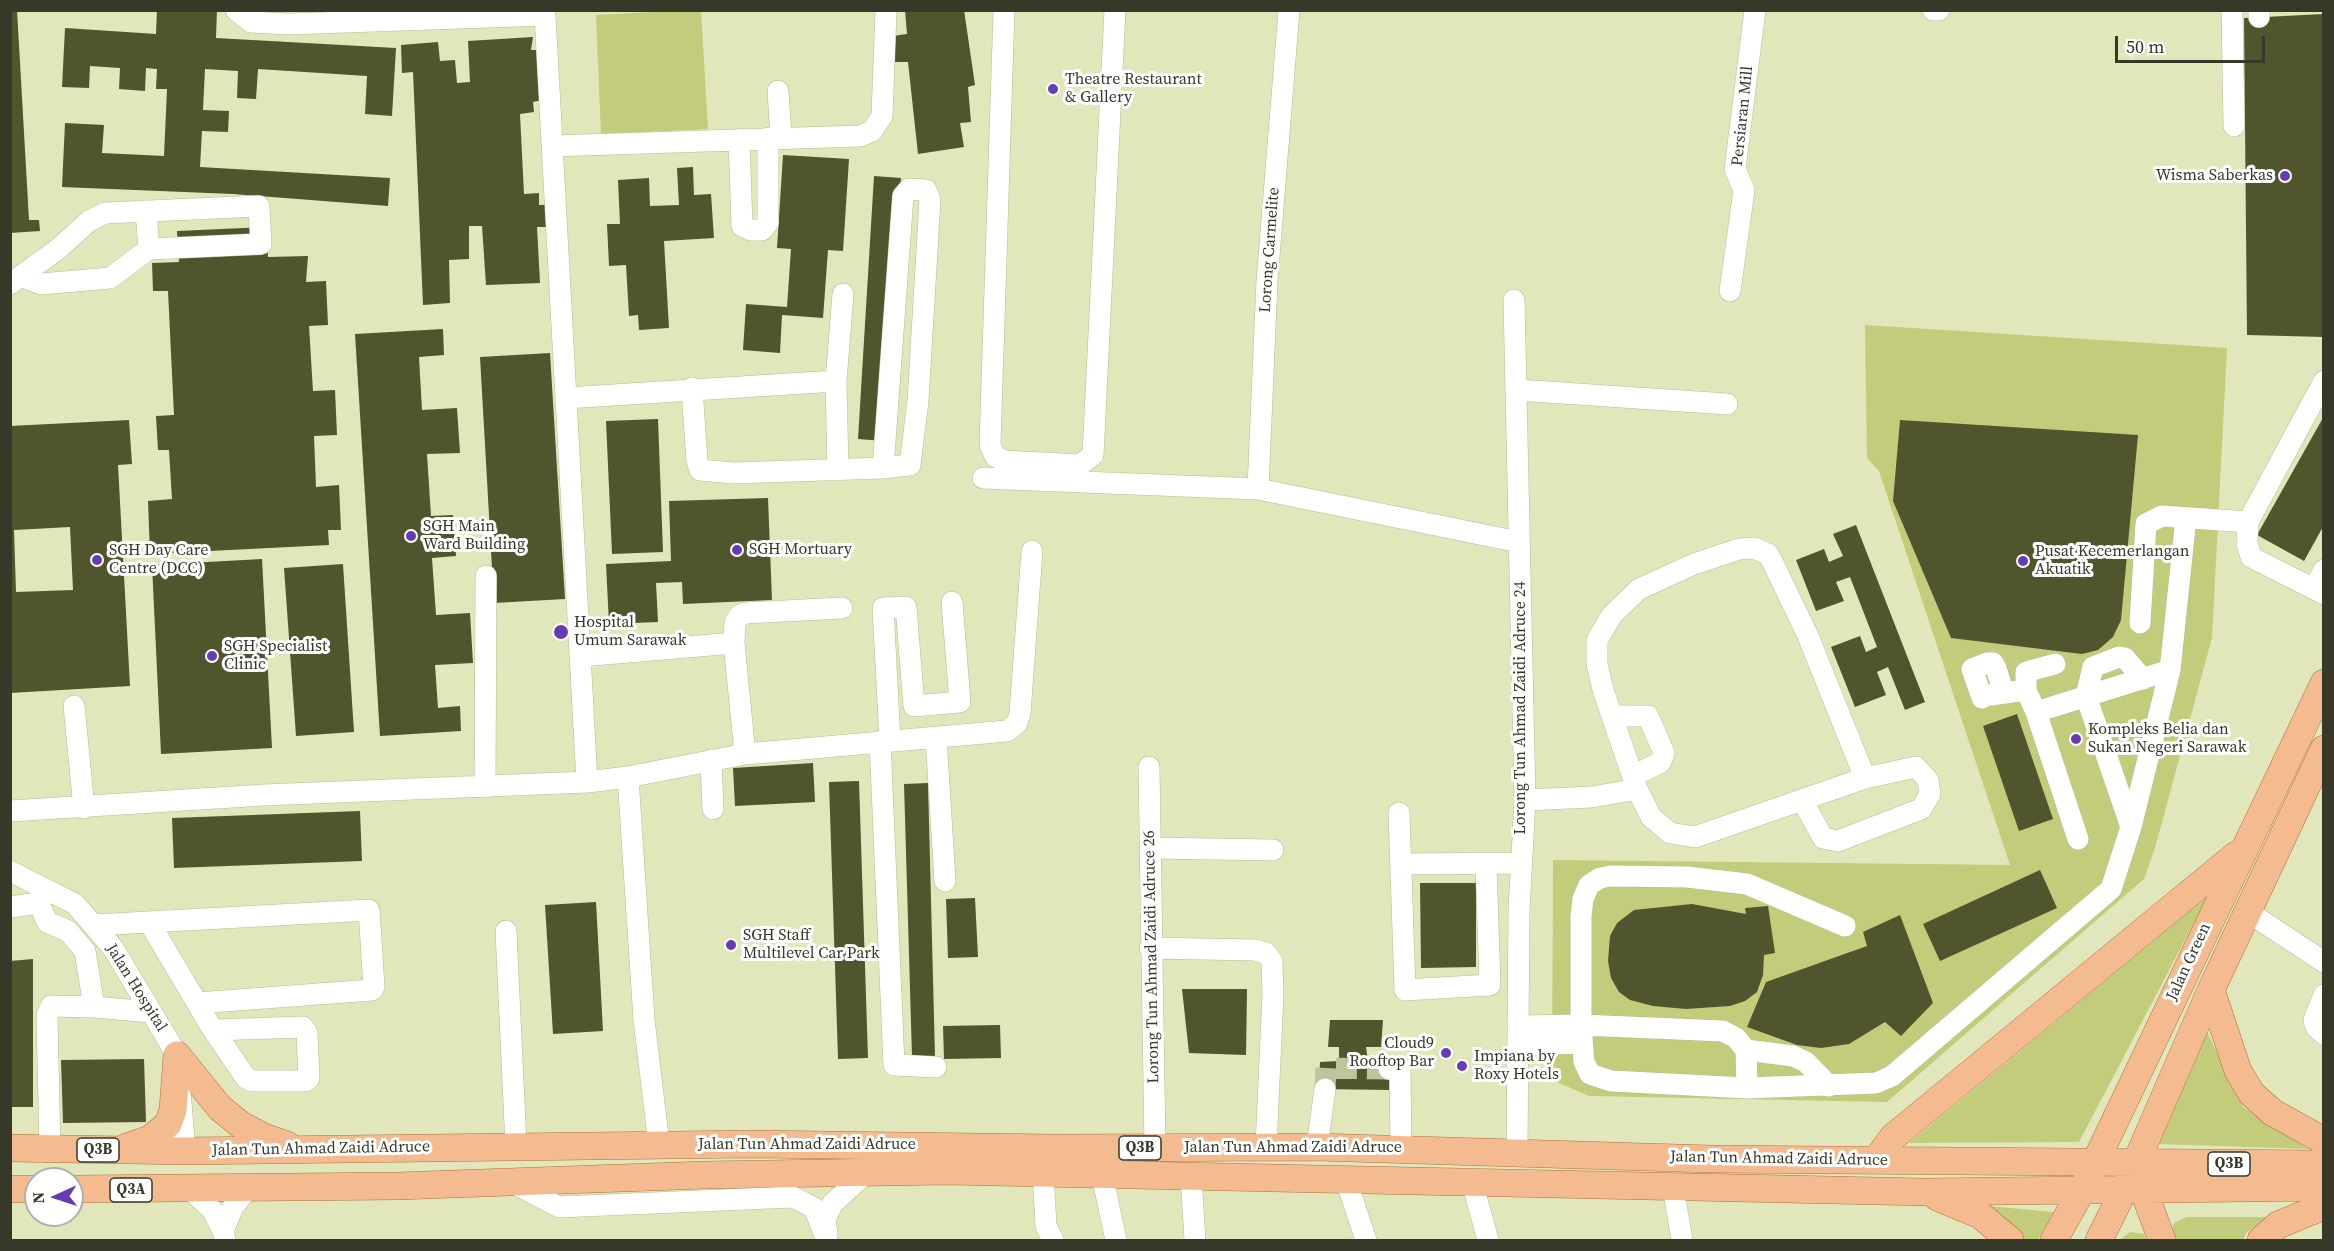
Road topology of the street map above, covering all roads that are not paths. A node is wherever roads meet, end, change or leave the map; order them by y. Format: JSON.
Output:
{"nodes":[{"id":1,"x":236,"y":10,"type":"edge"},
{"id":2,"x":886,"y":10,"type":"edge"},
{"id":3,"x":1004,"y":10,"type":"edge"},
{"id":4,"x":1115,"y":10,"type":"edge"},
{"id":5,"x":1289,"y":10,"type":"edge"},
{"id":6,"x":1755,"y":10,"type":"edge"},
{"id":7,"x":1933,"y":10,"type":"edge"},
{"id":8,"x":1939,"y":10,"type":"edge"},
{"id":9,"x":2232,"y":10,"type":"edge"},
{"id":10,"x":475,"y":14,"type":"edge"},
{"id":11,"x":778,"y":91,"type":"dead end"},
{"id":12,"x":2234,"y":126,"type":"dead end"},
{"id":13,"x":774,"y":138,"type":"junction"},
{"id":14,"x":739,"y":139,"type":"junction"},
{"id":15,"x":552,"y":146,"type":"junction"},
{"id":16,"x":146,"y":211,"type":"junction"},
{"id":17,"x":149,"y":249,"type":"junction"},
{"id":18,"x":17,"y":280,"type":"edge"},
{"id":19,"x":1730,"y":291,"type":"dead end"},
{"id":20,"x":843,"y":294,"type":"dead end"},
{"id":21,"x":1514,"y":300,"type":"dead end"},
{"id":22,"x":836,"y":381,"type":"junction"},
{"id":23,"x":2324,"y":381,"type":"edge"},
{"id":24,"x":692,"y":388,"type":"junction"},
{"id":25,"x":1517,"y":390,"type":"junction"},
{"id":26,"x":566,"y":398,"type":"junction"},
{"id":27,"x":1727,"y":404,"type":"dead end"},
{"id":28,"x":883,"y":468,"type":"junction"},
{"id":29,"x":838,"y":470,"type":"junction"},
{"id":30,"x":983,"y":478,"type":"dead end"},
{"id":31,"x":1258,"y":489,"type":"junction"},
{"id":32,"x":2187,"y":518,"type":"junction"},
{"id":33,"x":2248,"y":522,"type":"junction"},
{"id":34,"x":1519,"y":542,"type":"junction"},
{"id":35,"x":1032,"y":551,"type":"dead end"},
{"id":36,"x":486,"y":576,"type":"dead end"},
{"id":37,"x":2320,"y":584,"type":"edge"},
{"id":38,"x":952,"y":602,"type":"dead end"},
{"id":39,"x":842,"y":608,"type":"dead end"},
{"id":40,"x":2140,"y":623,"type":"dead end"},
{"id":41,"x":735,"y":643,"type":"junction"},
{"id":42,"x":581,"y":656,"type":"junction"},
{"id":43,"x":2055,"y":664,"type":"dead end"},
{"id":44,"x":2170,"y":670,"type":"junction"},
{"id":45,"x":2324,"y":683,"type":"edge"},
{"id":46,"x":2026,"y":690,"type":"junction"},
{"id":47,"x":2003,"y":691,"type":"junction"},
{"id":48,"x":2086,"y":696,"type":"junction"},
{"id":49,"x":74,"y":706,"type":"dead end"},
{"id":50,"x":914,"y":706,"type":"junction"},
{"id":51,"x":2036,"y":712,"type":"junction"},
{"id":52,"x":1612,"y":716,"type":"junction"},
{"id":53,"x":927,"y":737,"type":"junction"},
{"id":54,"x":885,"y":741,"type":"junction"},
{"id":55,"x":2324,"y":749,"type":"edge"},
{"id":56,"x":745,"y":754,"type":"junction"},
{"id":57,"x":711,"y":760,"type":"junction"},
{"id":58,"x":1149,"y":767,"type":"dead end"},
{"id":59,"x":628,"y":777,"type":"junction"},
{"id":60,"x":1865,"y":778,"type":"junction"},
{"id":61,"x":587,"y":782,"type":"junction"},
{"id":62,"x":1635,"y":783,"type":"junction"},
{"id":63,"x":485,"y":787,"type":"junction"},
{"id":64,"x":1525,"y":800,"type":"junction"},
{"id":65,"x":1802,"y":800,"type":"junction"},
{"id":66,"x":84,"y":808,"type":"junction"},
{"id":67,"x":712,"y":809,"type":"dead end"},
{"id":68,"x":11,"y":812,"type":"edge"},
{"id":69,"x":1399,"y":813,"type":"dead end"},
{"id":70,"x":2131,"y":827,"type":"junction"},
{"id":71,"x":2078,"y":839,"type":"dead end"},
{"id":72,"x":1150,"y":848,"type":"junction"},
{"id":73,"x":1273,"y":850,"type":"dead end"},
{"id":74,"x":2241,"y":851,"type":"junction"},
{"id":75,"x":1521,"y":863,"type":"junction"},
{"id":76,"x":1402,"y":864,"type":"junction"},
{"id":77,"x":1486,"y":864,"type":"junction"},
{"id":78,"x":10,"y":871,"type":"edge"},
{"id":79,"x":945,"y":881,"type":"dead end"},
{"id":80,"x":43,"y":895,"type":"junction"},
{"id":81,"x":10,"y":907,"type":"edge"},
{"id":82,"x":2248,"y":912,"type":"junction"},
{"id":83,"x":155,"y":921,"type":"junction"},
{"id":84,"x":94,"y":925,"type":"junction"},
{"id":85,"x":1845,"y":926,"type":"dead end"},
{"id":86,"x":506,"y":931,"type":"dead end"},
{"id":87,"x":1150,"y":948,"type":"junction"},
{"id":88,"x":2324,"y":962,"type":"edge"},
{"id":89,"x":1519,"y":984,"type":"junction"},
{"id":90,"x":1490,"y":985,"type":"junction"},
{"id":91,"x":2211,"y":990,"type":"junction"},
{"id":92,"x":2324,"y":995,"type":"edge"},
{"id":93,"x":198,"y":1003,"type":"junction"},
{"id":94,"x":93,"y":1007,"type":"junction"},
{"id":95,"x":151,"y":1012,"type":"junction"},
{"id":96,"x":1581,"y":1034,"type":"junction"},
{"id":97,"x":2324,"y":1034,"type":"edge"},
{"id":98,"x":218,"y":1035,"type":"dead end"},
{"id":99,"x":1520,"y":1035,"type":"junction"},
{"id":100,"x":1746,"y":1050,"type":"junction"},
{"id":101,"x":177,"y":1055,"type":"junction"},
{"id":102,"x":936,"y":1067,"type":"dead end"},
{"id":103,"x":1389,"y":1068,"type":"dead end"},
{"id":104,"x":1829,"y":1086,"type":"junction"},
{"id":105,"x":1747,"y":1088,"type":"junction"},
{"id":106,"x":1325,"y":1089,"type":"tunnel mouth"},
{"id":107,"x":2324,"y":1141,"type":"edge"},
{"id":108,"x":659,"y":1145,"type":"junction"},
{"id":109,"x":516,"y":1146,"type":"junction"},
{"id":110,"x":1266,"y":1147,"type":"junction"},
{"id":111,"x":1317,"y":1147,"type":"junction"},
{"id":112,"x":10,"y":1148,"type":"edge"},
{"id":113,"x":1155,"y":1148,"type":"junction"},
{"id":114,"x":1401,"y":1148,"type":"junction"},
{"id":115,"x":50,"y":1149,"type":"junction"},
{"id":116,"x":301,"y":1149,"type":"junction"},
{"id":117,"x":117,"y":1150,"type":"junction"},
{"id":118,"x":185,"y":1151,"type":"junction"},
{"id":119,"x":1517,"y":1152,"type":"junction"},
{"id":120,"x":1876,"y":1160,"type":"junction"},
{"id":121,"x":2134,"y":1163,"type":"junction"},
{"id":122,"x":2095,"y":1164,"type":"junction"},
{"id":123,"x":2324,"y":1164,"type":"edge"},
{"id":124,"x":866,"y":1173,"type":"junction"},
{"id":125,"x":1043,"y":1173,"type":"junction"},
{"id":126,"x":823,"y":1174,"type":"junction"},
{"id":127,"x":1102,"y":1175,"type":"junction"},
{"id":128,"x":1191,"y":1176,"type":"junction"},
{"id":129,"x":1346,"y":1180,"type":"junction"},
{"id":130,"x":512,"y":1182,"type":"junction"},
{"id":131,"x":1472,"y":1182,"type":"junction"},
{"id":132,"x":84,"y":1186,"type":"edge"},
{"id":133,"x":301,"y":1187,"type":"junction"},
{"id":134,"x":1673,"y":1187,"type":"junction"},
{"id":135,"x":2324,"y":1187,"type":"edge"},
{"id":136,"x":84,"y":1188,"type":"edge"},
{"id":137,"x":190,"y":1189,"type":"junction"},
{"id":138,"x":247,"y":1189,"type":"junction"},
{"id":139,"x":2082,"y":1190,"type":"junction"},
{"id":140,"x":2134,"y":1190,"type":"junction"},
{"id":141,"x":1925,"y":1192,"type":"junction"},
{"id":142,"x":793,"y":1197,"type":"junction"},
{"id":143,"x":2324,"y":1206,"type":"edge"},
{"id":144,"x":224,"y":1236,"type":"edge"},
{"id":145,"x":828,"y":1240,"type":"edge"},
{"id":146,"x":1053,"y":1240,"type":"edge"},
{"id":147,"x":1116,"y":1240,"type":"edge"},
{"id":148,"x":1195,"y":1240,"type":"edge"},
{"id":149,"x":1365,"y":1240,"type":"edge"},
{"id":150,"x":1488,"y":1240,"type":"edge"},
{"id":151,"x":1682,"y":1240,"type":"edge"},
{"id":152,"x":2010,"y":1240,"type":"edge"},
{"id":153,"x":2054,"y":1240,"type":"edge"},
{"id":154,"x":2099,"y":1240,"type":"edge"},
{"id":155,"x":2162,"y":1240,"type":"edge"},
{"id":156,"x":2261,"y":1240,"type":"edge"}],
"edges":[{"from":1,"to":10,"type":"street"},
{"from":2,"to":13,"type":"street"},
{"from":3,"to":4,"type":"street"},
{"from":5,"to":31,"type":"street","name":"Lorong Carmelite"},
{"from":6,"to":19,"type":"street","name":"Persiaran Mill"},
{"from":7,"to":8,"type":"street"},
{"from":9,"to":12,"type":"street"},
{"from":10,"to":15,"type":"street"},
{"from":11,"to":13,"type":"street"},
{"from":13,"to":14,"type":"street"},
{"from":13,"to":14,"type":"street"},
{"from":14,"to":15,"type":"street"},
{"from":15,"to":26,"type":"street"},
{"from":16,"to":17,"type":"street"},
{"from":16,"to":17,"type":"street"},
{"from":16,"to":18,"type":"street"},
{"from":17,"to":18,"type":"street"},
{"from":20,"to":22,"type":"street"},
{"from":21,"to":25,"type":"street","name":"Lorong Tun Ahmad Zaidi Adruce 24"},
{"from":22,"to":24,"type":"street"},
{"from":22,"to":29,"type":"street"},
{"from":23,"to":33,"type":"street"},
{"from":24,"to":26,"type":"street"},
{"from":24,"to":29,"type":"street"},
{"from":25,"to":27,"type":"street"},
{"from":25,"to":34,"type":"street","name":"Lorong Tun Ahmad Zaidi Adruce 24"},
{"from":26,"to":42,"type":"street"},
{"from":28,"to":28,"type":"street"},
{"from":28,"to":29,"type":"street"},
{"from":30,"to":31,"type":"street"},
{"from":31,"to":34,"type":"street"},
{"from":32,"to":33,"type":"street"},
{"from":32,"to":40,"type":"street"},
{"from":32,"to":44,"type":"street"},
{"from":33,"to":37,"type":"street"},
{"from":34,"to":64,"type":"street","name":"Lorong Tun Ahmad Zaidi Adruce 24"},
{"from":35,"to":53,"type":"street"},
{"from":36,"to":63,"type":"street"},
{"from":38,"to":50,"type":"street"},
{"from":39,"to":41,"type":"street"},
{"from":41,"to":42,"type":"street"},
{"from":41,"to":56,"type":"street"},
{"from":42,"to":61,"type":"street"},
{"from":43,"to":46,"type":"street"},
{"from":44,"to":48,"type":"street"},
{"from":44,"to":70,"type":"street"},
{"from":45,"to":74,"type":"main road","name":"Jalan Green"},
{"from":46,"to":47,"type":"street"},
{"from":46,"to":51,"type":"street"},
{"from":47,"to":47,"type":"street"},
{"from":48,"to":51,"type":"street"},
{"from":48,"to":70,"type":"street"},
{"from":49,"to":66,"type":"street"},
{"from":50,"to":53,"type":"street"},
{"from":50,"to":54,"type":"street"},
{"from":51,"to":71,"type":"street"},
{"from":52,"to":60,"type":"street"},
{"from":52,"to":62,"type":"street"},
{"from":52,"to":62,"type":"street"},
{"from":53,"to":54,"type":"street"},
{"from":53,"to":79,"type":"street"},
{"from":54,"to":56,"type":"street"},
{"from":54,"to":102,"type":"street"},
{"from":55,"to":82,"type":"main road","name":"Jalan Green"},
{"from":56,"to":57,"type":"street"},
{"from":57,"to":59,"type":"street"},
{"from":57,"to":67,"type":"street"},
{"from":58,"to":72,"type":"street","name":"Lorong Tun Ahmad Zaidi Adruce 26"},
{"from":59,"to":61,"type":"street"},
{"from":59,"to":108,"type":"street"},
{"from":60,"to":65,"type":"street"},
{"from":60,"to":65,"type":"street"},
{"from":61,"to":63,"type":"street"},
{"from":62,"to":64,"type":"street"},
{"from":62,"to":65,"type":"street"},
{"from":63,"to":66,"type":"street"},
{"from":64,"to":75,"type":"street","name":"Lorong Tun Ahmad Zaidi Adruce 24"},
{"from":66,"to":68,"type":"street"},
{"from":69,"to":76,"type":"street"},
{"from":70,"to":104,"type":"street"},
{"from":72,"to":73,"type":"street"},
{"from":72,"to":87,"type":"street","name":"Lorong Tun Ahmad Zaidi Adruce 26"},
{"from":74,"to":120,"type":"main road"},
{"from":74,"to":122,"type":"main road","name":"Jalan Green"},
{"from":75,"to":77,"type":"street"},
{"from":75,"to":89,"type":"street","name":"Lorong Tun Ahmad Zaidi Adruce 24"},
{"from":76,"to":77,"type":"street"},
{"from":76,"to":90,"type":"street"},
{"from":77,"to":90,"type":"street"},
{"from":78,"to":80,"type":"street","name":"Jalan Hospital"},
{"from":80,"to":81,"type":"street"},
{"from":80,"to":84,"type":"street","name":"Jalan Hospital"},
{"from":80,"to":94,"type":"street"},
{"from":82,"to":88,"type":"street"},
{"from":82,"to":91,"type":"main road","name":"Jalan Green"},
{"from":83,"to":84,"type":"street"},
{"from":83,"to":93,"type":"street"},
{"from":83,"to":93,"type":"street"},
{"from":84,"to":95,"type":"street","name":"Jalan Hospital"},
{"from":85,"to":96,"type":"street"},
{"from":86,"to":109,"type":"street"},
{"from":87,"to":110,"type":"street"},
{"from":87,"to":113,"type":"street","name":"Lorong Tun Ahmad Zaidi Adruce 26"},
{"from":89,"to":90,"type":"street"},
{"from":89,"to":99,"type":"street","name":"Lorong Tun Ahmad Zaidi Adruce 24"},
{"from":91,"to":107,"type":"main road"},
{"from":91,"to":121,"type":"main road","name":"Jalan Green"},
{"from":92,"to":97,"type":"street"},
{"from":93,"to":98,"type":"street"},
{"from":94,"to":95,"type":"street"},
{"from":94,"to":115,"type":"street"},
{"from":95,"to":101,"type":"street","name":"Jalan Hospital"},
{"from":96,"to":99,"type":"street"},
{"from":96,"to":100,"type":"street"},
{"from":96,"to":105,"type":"street"},
{"from":99,"to":119,"type":"street","name":"Lorong Tun Ahmad Zaidi Adruce 24"},
{"from":100,"to":104,"type":"street"},
{"from":100,"to":105,"type":"street"},
{"from":101,"to":116,"type":"main road"},
{"from":101,"to":117,"type":"main road"},
{"from":101,"to":118,"type":"street","name":"Jalan Hospital"},
{"from":103,"to":114,"type":"street"},
{"from":104,"to":105,"type":"street"},
{"from":106,"to":111,"type":"street"},
{"from":108,"to":109,"type":"main road","name":"Jalan Tun Ahmad Zaidi Adruce","number":"Q3B"},
{"from":108,"to":113,"type":"main road","name":"Jalan Tun Ahmad Zaidi Adruce","number":"Q3B"},
{"from":109,"to":116,"type":"main road","name":"Jalan Tun Ahmad Zaidi Adruce","number":"Q3B"},
{"from":110,"to":111,"type":"main road","name":"Jalan Tun Ahmad Zaidi Adruce","number":"Q3B"},
{"from":110,"to":113,"type":"main road","name":"Jalan Tun Ahmad Zaidi Adruce","number":"Q3B"},
{"from":111,"to":114,"type":"main road","name":"Jalan Tun Ahmad Zaidi Adruce","number":"Q3B"},
{"from":112,"to":115,"type":"main road","name":"Jalan Tun Ahmad Zaidi Adruce","number":"Q3B"},
{"from":114,"to":119,"type":"main road","name":"Jalan Tun Ahmad Zaidi Adruce","number":"Q3B"},
{"from":115,"to":117,"type":"main road","name":"Jalan Tun Ahmad Zaidi Adruce","number":"Q3B"},
{"from":116,"to":118,"type":"main road","name":"Jalan Tun Ahmad Zaidi Adruce","number":"Q3B"},
{"from":117,"to":118,"type":"main road","name":"Jalan Tun Ahmad Zaidi Adruce","number":"Q3B"},
{"from":118,"to":132,"type":"main road"},
{"from":118,"to":133,"type":"main road"},
{"from":119,"to":120,"type":"main road","name":"Jalan Tun Ahmad Zaidi Adruce","number":"Q3B"},
{"from":120,"to":122,"type":"main road","name":"Jalan Tun Ahmad Zaidi Adruce","number":"Q3B"},
{"from":121,"to":122,"type":"main road","name":"Jalan Tun Ahmad Zaidi Adruce","number":"Q3B"},
{"from":121,"to":123,"type":"main road","name":"Jalan Tun Ahmad Zaidi Adruce","number":"Q3B"},
{"from":121,"to":140,"type":"main road"},
{"from":122,"to":139,"type":"main road","name":"Jalan Green"},
{"from":124,"to":125,"type":"main road","name":"Jalan Tun Ahmad Zaidi Adruce","number":"Q3A"},
{"from":124,"to":126,"type":"main road","name":"Jalan Tun Ahmad Zaidi Adruce","number":"Q3A"},
{"from":124,"to":145,"type":"street"},
{"from":125,"to":127,"type":"main road","name":"Jalan Tun Ahmad Zaidi Adruce","number":"Q3A"},
{"from":125,"to":146,"type":"street"},
{"from":126,"to":130,"type":"main road","name":"Jalan Tun Ahmad Zaidi Adruce","number":"Q3A"},
{"from":126,"to":142,"type":"street"},
{"from":127,"to":128,"type":"main road","name":"Jalan Tun Ahmad Zaidi Adruce","number":"Q3A"},
{"from":127,"to":147,"type":"street"},
{"from":128,"to":129,"type":"main road","name":"Jalan Tun Ahmad Zaidi Adruce","number":"Q3A"},
{"from":128,"to":148,"type":"street"},
{"from":129,"to":131,"type":"main road","name":"Jalan Tun Ahmad Zaidi Adruce","number":"Q3A"},
{"from":129,"to":149,"type":"street"},
{"from":130,"to":133,"type":"main road","name":"Jalan Tun Ahmad Zaidi Adruce","number":"Q3A"},
{"from":130,"to":142,"type":"street"},
{"from":131,"to":134,"type":"main road","name":"Jalan Tun Ahmad Zaidi Adruce","number":"Q3A"},
{"from":131,"to":150,"type":"street"},
{"from":133,"to":138,"type":"main road","name":"Jalan Tun Ahmad Zaidi Adruce","number":"Q3A"},
{"from":134,"to":141,"type":"main road","name":"Jalan Tun Ahmad Zaidi Adruce","number":"Q3A"},
{"from":134,"to":151,"type":"street"},
{"from":135,"to":140,"type":"main road","name":"Jalan Tun Ahmad Zaidi Adruce","number":"Q3A"},
{"from":136,"to":137,"type":"main road","name":"Jalan Tun Ahmad Zaidi Adruce","number":"Q3A"},
{"from":137,"to":138,"type":"main road","name":"Jalan Tun Ahmad Zaidi Adruce","number":"Q3A"},
{"from":137,"to":144,"type":"street"},
{"from":138,"to":144,"type":"street"},
{"from":139,"to":140,"type":"main road","name":"Jalan Tun Ahmad Zaidi Adruce","number":"Q3A"},
{"from":139,"to":141,"type":"main road","name":"Jalan Tun Ahmad Zaidi Adruce","number":"Q3A"},
{"from":139,"to":153,"type":"main road","name":"Jalan Green"},
{"from":140,"to":154,"type":"main road"},
{"from":140,"to":155,"type":"main road"},
{"from":141,"to":152,"type":"main road"},
{"from":142,"to":145,"type":"street"},
{"from":143,"to":156,"type":"main road"}]}
